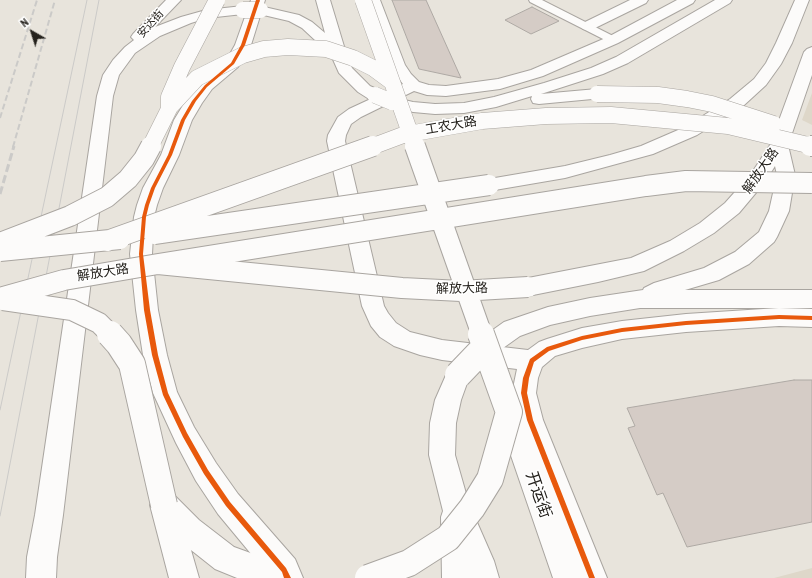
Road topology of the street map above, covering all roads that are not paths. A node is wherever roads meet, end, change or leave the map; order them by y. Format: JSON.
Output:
{"nodes":[{"id":1,"x":174,"y":0,"type":"edge"},
{"id":2,"x":217,"y":0,"type":"edge"},
{"id":3,"x":323,"y":0,"type":"edge"},
{"id":4,"x":363,"y":0,"type":"edge"},
{"id":5,"x":373,"y":0,"type":"edge"},
{"id":6,"x":534,"y":0,"type":"edge"},
{"id":7,"x":641,"y":0,"type":"edge"},
{"id":8,"x":688,"y":0,"type":"edge"},
{"id":9,"x":725,"y":0,"type":"edge"},
{"id":10,"x":801,"y":1,"type":"edge"},
{"id":11,"x":253,"y":6,"type":"edge"},
{"id":12,"x":588,"y":26,"type":"junction"},
{"id":13,"x":614,"y":40,"type":"junction"},
{"id":14,"x":130,"y":50,"type":"junction"},
{"id":15,"x":338,"y":52,"type":"junction"},
{"id":16,"x":812,"y":52,"type":"edge"},
{"id":17,"x":392,"y":82,"type":"junction"},
{"id":18,"x":414,"y":85,"type":"junction"},
{"id":19,"x":496,"y":102,"type":"junction"},
{"id":20,"x":169,"y":109,"type":"junction"},
{"id":21,"x":812,"y":140,"type":"edge"},
{"id":22,"x":779,"y":145,"type":"junction"},
{"id":23,"x":812,"y":146,"type":"edge"},
{"id":24,"x":812,"y":182,"type":"edge"},
{"id":25,"x":107,"y":241,"type":"junction"},
{"id":26,"x":0,"y":243,"type":"edge"},
{"id":27,"x":0,"y":251,"type":"edge"},
{"id":28,"x":158,"y":264,"type":"junction"},
{"id":29,"x":0,"y":299,"type":"edge"},
{"id":30,"x":640,"y":299,"type":"junction"},
{"id":31,"x":812,"y":299,"type":"edge"},
{"id":32,"x":812,"y":318,"type":"edge"},
{"id":33,"x":532,"y":361,"type":"junction"},
{"id":34,"x":509,"y":412,"type":"junction"},
{"id":35,"x":164,"y":505,"type":"junction"},
{"id":36,"x":454,"y":506,"type":"junction"},
{"id":37,"x":41,"y":578,"type":"edge"},
{"id":38,"x":184,"y":578,"type":"edge"},
{"id":39,"x":278,"y":578,"type":"edge"},
{"id":40,"x":288,"y":578,"type":"edge"},
{"id":41,"x":368,"y":578,"type":"edge"},
{"id":42,"x":457,"y":578,"type":"edge"},
{"id":43,"x":484,"y":578,"type":"edge"},
{"id":44,"x":568,"y":578,"type":"edge"},
{"id":45,"x":592,"y":578,"type":"edge"}],
"edges":[{"from":1,"to":14,"type":"main road","name":"安达街"},
{"from":2,"to":20,"type":"main road","bridge":true},
{"from":3,"to":15,"type":"main road"},
{"from":4,"to":17,"type":"main road","name":"开运街","bridge":true},
{"from":5,"to":18,"type":"main road"},
{"from":6,"to":12,"type":"lane"},
{"from":7,"to":12,"type":"main road"},
{"from":8,"to":13,"type":"main road"},
{"from":9,"to":19,"type":"main road"},
{"from":10,"to":25,"type":"main road","bridge":true},
{"from":11,"to":14,"type":"main road"},
{"from":11,"to":15,"type":"main road"},
{"from":11,"to":40,"type":"main road"},
{"from":12,"to":13,"type":"lane"},
{"from":13,"to":18,"type":"main road"},
{"from":14,"to":37,"type":"main road"},
{"from":15,"to":19,"type":"main road","bridge":true},
{"from":16,"to":22,"type":"main road","name":"解放大路"},
{"from":17,"to":20,"type":"main road","bridge":true},
{"from":17,"to":34,"type":"main road","name":"开运街","bridge":true},
{"from":18,"to":33,"type":"main road"},
{"from":19,"to":21,"type":"main road","bridge":true},
{"from":20,"to":26,"type":"main road","bridge":true},
{"from":22,"to":28,"type":"main road","name":"解放大路","bridge":true},
{"from":22,"to":30,"type":"main road"},
{"from":23,"to":25,"type":"main road","name":"工农大路","bridge":true},
{"from":24,"to":28,"type":"main road","bridge":true},
{"from":25,"to":27,"type":"main road","bridge":true},
{"from":28,"to":29,"type":"main road","name":"解放大路","bridge":true},
{"from":29,"to":35,"type":"main road","bridge":true},
{"from":30,"to":31,"type":"main road"},
{"from":30,"to":36,"type":"main road","bridge":true},
{"from":32,"to":33,"type":"main road"},
{"from":33,"to":45,"type":"main road"},
{"from":34,"to":41,"type":"main road","bridge":true},
{"from":34,"to":44,"type":"main road","name":"开运街"},
{"from":35,"to":38,"type":"main road"},
{"from":35,"to":39,"type":"main road"},
{"from":36,"to":42,"type":"main road"},
{"from":36,"to":43,"type":"main road"}]}
